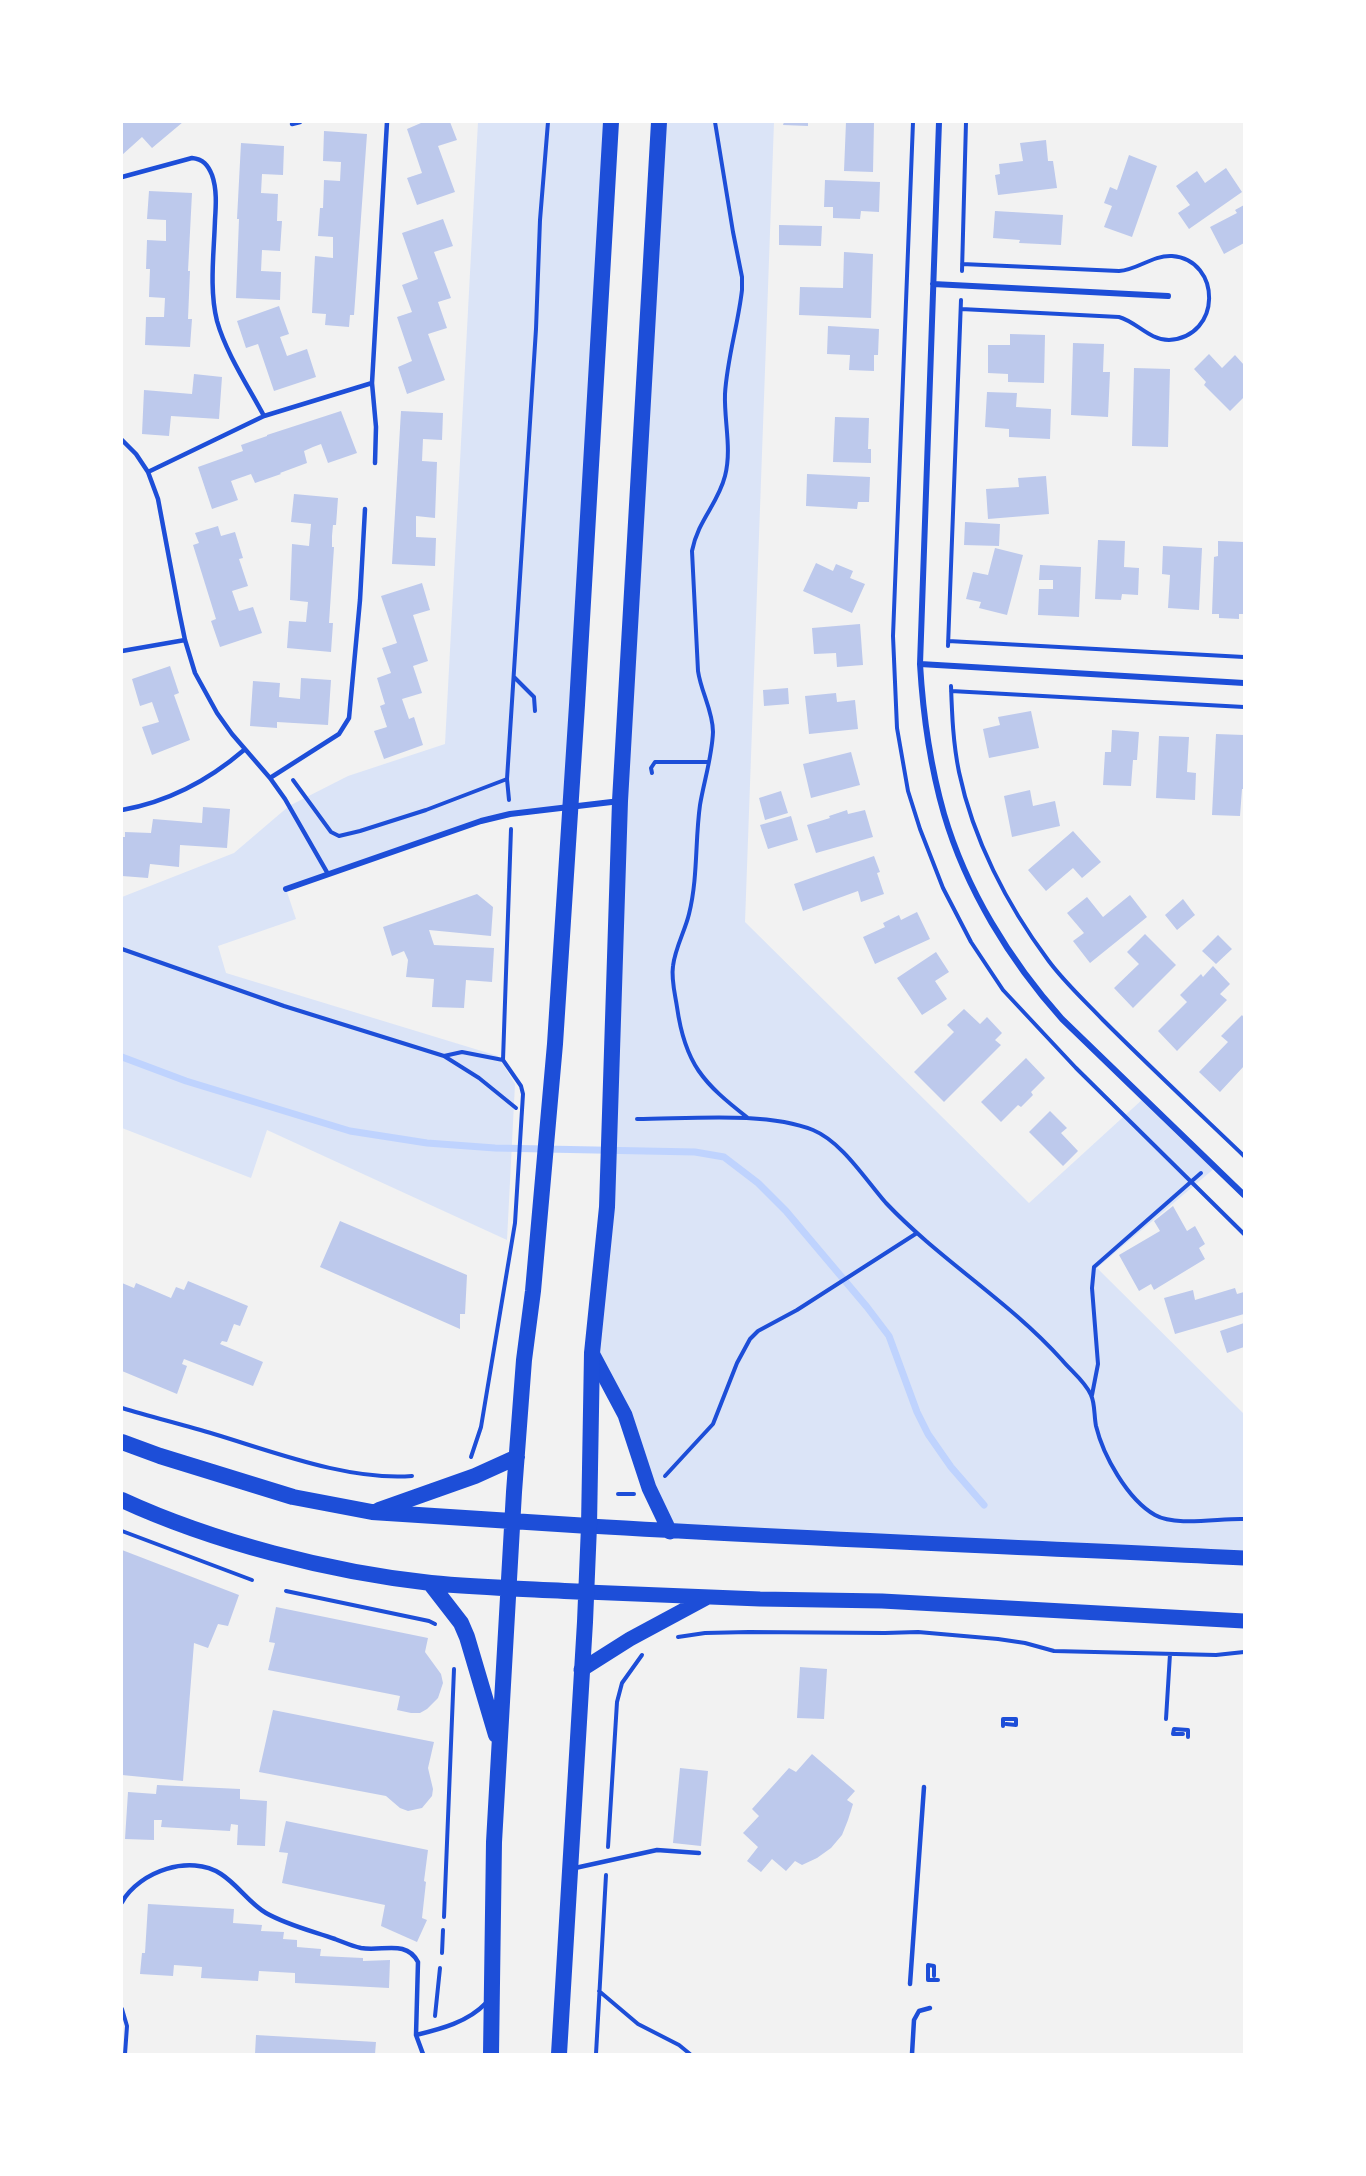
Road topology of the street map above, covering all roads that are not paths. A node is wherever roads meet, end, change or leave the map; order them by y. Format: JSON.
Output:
{"nodes":[{"id":1,"x":300,"y":122,"type":"edge"},
{"id":2,"x":387,"y":122,"type":"edge"},
{"id":3,"x":611,"y":122,"type":"edge"},
{"id":4,"x":659,"y":122,"type":"edge"},
{"id":5,"x":939,"y":122,"type":"edge"},
{"id":6,"x":292,"y":124,"type":"dead end"},
{"id":7,"x":122,"y":177,"type":"edge"},
{"id":8,"x":933,"y":284,"type":"junction"},
{"id":9,"x":1168,"y":296,"type":"dead end"},
{"id":10,"x":372,"y":383,"type":"junction"},
{"id":11,"x":264,"y":416,"type":"junction"},
{"id":12,"x":122,"y":440,"type":"edge"},
{"id":13,"x":375,"y":463,"type":"dead end"},
{"id":14,"x":148,"y":472,"type":"junction"},
{"id":15,"x":365,"y":509,"type":"dead end"},
{"id":16,"x":185,"y":640,"type":"junction"},
{"id":17,"x":122,"y":651,"type":"edge"},
{"id":18,"x":921,"y":664,"type":"junction"},
{"id":19,"x":1245,"y":683,"type":"edge"},
{"id":20,"x":244,"y":750,"type":"junction"},
{"id":21,"x":270,"y":778,"type":"junction"},
{"id":22,"x":620,"y":801,"type":"junction"},
{"id":23,"x":570,"y":806,"type":"junction"},
{"id":24,"x":122,"y":810,"type":"edge"},
{"id":25,"x":328,"y":874,"type":"junction"},
{"id":26,"x":286,"y":889,"type":"dead end"},
{"id":27,"x":1245,"y":1195,"type":"edge"},
{"id":28,"x":592,"y":1353,"type":"junction"},
{"id":29,"x":122,"y":1442,"type":"edge"},
{"id":30,"x":517,"y":1457,"type":"junction"},
{"id":31,"x":122,"y":1500,"type":"edge"},
{"id":32,"x":372,"y":1512,"type":"junction"},
{"id":33,"x":513,"y":1522,"type":"junction"},
{"id":34,"x":589,"y":1526,"type":"junction"},
{"id":35,"x":670,"y":1532,"type":"junction"},
{"id":36,"x":1245,"y":1558,"type":"edge"},
{"id":37,"x":430,"y":1583,"type":"junction"},
{"id":38,"x":510,"y":1588,"type":"junction"},
{"id":39,"x":586,"y":1592,"type":"junction"},
{"id":40,"x":708,"y":1597,"type":"junction"},
{"id":41,"x":1245,"y":1621,"type":"edge"},
{"id":42,"x":581,"y":1670,"type":"junction"},
{"id":43,"x":499,"y":1747,"type":"junction"},
{"id":44,"x":924,"y":1787,"type":"dead end"},
{"id":45,"x":699,"y":1853,"type":"dead end"},
{"id":46,"x":570,"y":1869,"type":"junction"},
{"id":47,"x":122,"y":1902,"type":"edge"},
{"id":48,"x":910,"y":1984,"type":"dead end"},
{"id":49,"x":492,"y":1996,"type":"junction"},
{"id":50,"x":930,"y":2008,"type":"dead end"},
{"id":51,"x":416,"y":2035,"type":"junction"},
{"id":52,"x":423,"y":2055,"type":"edge"},
{"id":53,"x":491,"y":2055,"type":"edge"},
{"id":54,"x":559,"y":2055,"type":"edge"},
{"id":55,"x":912,"y":2055,"type":"edge"}],
"edges":[{"from":1,"to":6,"type":"lane"},
{"from":2,"to":10,"type":"lane"},
{"from":3,"to":23,"type":"highway"},
{"from":4,"to":22,"type":"highway"},
{"from":5,"to":8,"type":"street"},
{"from":7,"to":11,"type":"lane"},
{"from":8,"to":9,"type":"street"},
{"from":8,"to":18,"type":"street"},
{"from":10,"to":11,"type":"lane"},
{"from":10,"to":13,"type":"lane"},
{"from":11,"to":14,"type":"lane"},
{"from":12,"to":14,"type":"lane"},
{"from":14,"to":16,"type":"lane"},
{"from":15,"to":21,"type":"lane"},
{"from":16,"to":17,"type":"lane"},
{"from":16,"to":20,"type":"lane"},
{"from":18,"to":19,"type":"street"},
{"from":18,"to":27,"type":"street"},
{"from":20,"to":21,"type":"lane"},
{"from":20,"to":24,"type":"lane"},
{"from":21,"to":25,"type":"lane"},
{"from":22,"to":23,"type":"street"},
{"from":22,"to":28,"type":"highway"},
{"from":23,"to":25,"type":"street"},
{"from":23,"to":30,"type":"highway"},
{"from":25,"to":26,"type":"street"},
{"from":28,"to":34,"type":"highway"},
{"from":28,"to":35,"type":"main road"},
{"from":29,"to":32,"type":"highway"},
{"from":30,"to":32,"type":"highway"},
{"from":30,"to":33,"type":"highway"},
{"from":31,"to":37,"type":"highway"},
{"from":32,"to":33,"type":"highway"},
{"from":33,"to":34,"type":"highway"},
{"from":33,"to":38,"type":"highway"},
{"from":34,"to":35,"type":"main road"},
{"from":34,"to":39,"type":"highway"},
{"from":35,"to":36,"type":"main road"},
{"from":37,"to":38,"type":"highway"},
{"from":37,"to":43,"type":"highway"},
{"from":38,"to":39,"type":"highway"},
{"from":38,"to":43,"type":"highway"},
{"from":39,"to":40,"type":"main road"},
{"from":39,"to":42,"type":"highway"},
{"from":40,"to":41,"type":"main road"},
{"from":40,"to":42,"type":"main road"},
{"from":42,"to":46,"type":"highway"},
{"from":43,"to":49,"type":"highway"},
{"from":44,"to":48,"type":"lane"},
{"from":45,"to":46,"type":"lane"},
{"from":46,"to":54,"type":"highway"},
{"from":47,"to":51,"type":"lane"},
{"from":49,"to":51,"type":"lane"},
{"from":49,"to":53,"type":"highway"},
{"from":50,"to":55,"type":"lane"},
{"from":51,"to":52,"type":"lane"}]}
